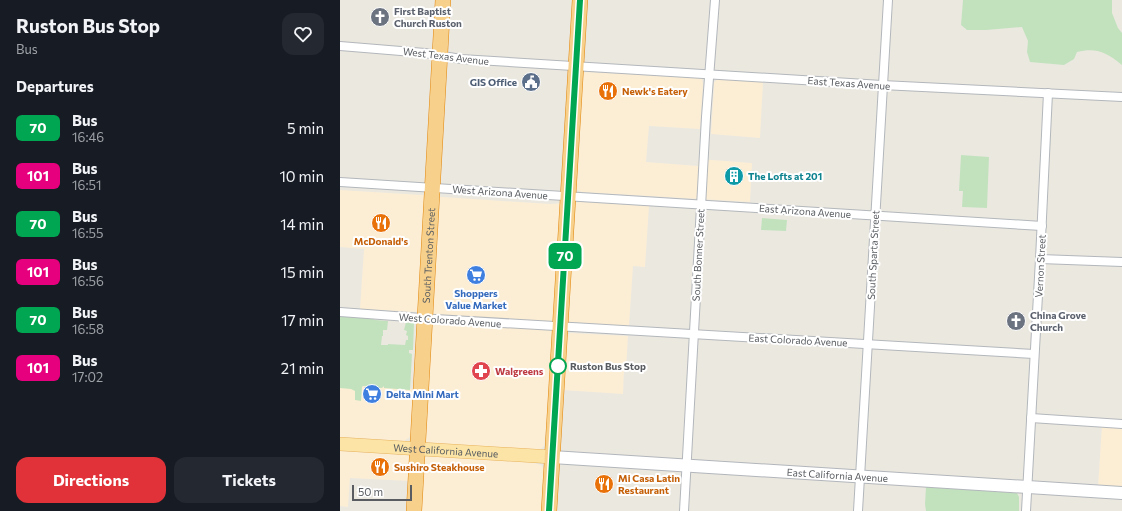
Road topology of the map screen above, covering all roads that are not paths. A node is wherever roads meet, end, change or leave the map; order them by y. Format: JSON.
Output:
{"nodes":[{"id":1,"x":443,"y":0,"type":"edge"},
{"id":2,"x":580,"y":0,"type":"edge"},
{"id":3,"x":715,"y":0,"type":"edge"},
{"id":4,"x":888,"y":0,"type":"edge"},
{"id":5,"x":340,"y":46,"type":"edge"},
{"id":6,"x":440,"y":56,"type":"junction"},
{"id":7,"x":576,"y":66,"type":"junction"},
{"id":8,"x":710,"y":74,"type":"junction"},
{"id":9,"x":882,"y":85,"type":"junction"},
{"id":10,"x":1048,"y":93,"type":"junction"},
{"id":11,"x":1122,"y":97,"type":"edge"},
{"id":12,"x":340,"y":182,"type":"edge"},
{"id":13,"x":433,"y":188,"type":"junction"},
{"id":14,"x":568,"y":196,"type":"junction"},
{"id":15,"x":702,"y":204,"type":"junction"},
{"id":16,"x":875,"y":216,"type":"junction"},
{"id":17,"x":1042,"y":226,"type":"junction"},
{"id":18,"x":1040,"y":259,"type":"junction"},
{"id":19,"x":1122,"y":262,"type":"edge"},
{"id":20,"x":340,"y":312,"type":"edge"},
{"id":21,"x":425,"y":319,"type":"junction"},
{"id":22,"x":561,"y":326,"type":"junction"},
{"id":23,"x":694,"y":335,"type":"junction"},
{"id":24,"x":868,"y":344,"type":"junction"},
{"id":25,"x":1034,"y":354,"type":"junction"},
{"id":26,"x":1031,"y":418,"type":"junction"},
{"id":27,"x":1122,"y":424,"type":"edge"},
{"id":28,"x":340,"y":444,"type":"edge"},
{"id":29,"x":417,"y":449,"type":"junction"},
{"id":30,"x":552,"y":457,"type":"junction"},
{"id":31,"x":687,"y":465,"type":"junction"},
{"id":32,"x":859,"y":476,"type":"junction"},
{"id":33,"x":1028,"y":486,"type":"junction"},
{"id":34,"x":1122,"y":493,"type":"edge"},
{"id":35,"x":414,"y":511,"type":"edge"},
{"id":36,"x":549,"y":511,"type":"edge"},
{"id":37,"x":684,"y":511,"type":"edge"},
{"id":38,"x":858,"y":511,"type":"edge"},
{"id":39,"x":1026,"y":511,"type":"edge"}],
"edges":[{"from":1,"to":6,"type":"highway","name":"South Trenton Street"},
{"from":2,"to":7,"type":"highway"},
{"from":3,"to":8,"type":"street","name":"South Bonner Street"},
{"from":4,"to":9,"type":"street","name":"South Sparta Street"},
{"from":5,"to":6,"type":"street","name":"West Texas Avenue"},
{"from":6,"to":7,"type":"street","name":"West Texas Avenue"},
{"from":6,"to":13,"type":"highway","name":"South Trenton Street"},
{"from":7,"to":8,"type":"street","name":"East Texas Avenue"},
{"from":7,"to":14,"type":"highway"},
{"from":8,"to":9,"type":"street","name":"East Texas Avenue"},
{"from":8,"to":15,"type":"street","name":"South Bonner Street"},
{"from":9,"to":10,"type":"street","name":"East Texas Avenue"},
{"from":9,"to":16,"type":"street","name":"South Sparta Street"},
{"from":10,"to":11,"type":"street","name":"East Texas Avenue"},
{"from":10,"to":17,"type":"street","name":"Vernon Street"},
{"from":12,"to":13,"type":"street","name":"West Arizona Avenue"},
{"from":13,"to":14,"type":"street","name":"West Arizona Avenue"},
{"from":13,"to":21,"type":"highway","name":"South Trenton Street"},
{"from":14,"to":15,"type":"street","name":"East Arizona Avenue"},
{"from":14,"to":22,"type":"highway"},
{"from":15,"to":16,"type":"street","name":"East Arizona Avenue"},
{"from":15,"to":23,"type":"street","name":"South Bonner Street"},
{"from":16,"to":17,"type":"street","name":"East Arizona Avenue"},
{"from":16,"to":24,"type":"street","name":"South Sparta Street"},
{"from":17,"to":18,"type":"street","name":"Vernon Street"},
{"from":18,"to":19,"type":"street"},
{"from":18,"to":25,"type":"street","name":"Vernon Street"},
{"from":20,"to":21,"type":"street","name":"West Colorado Avenue"},
{"from":21,"to":22,"type":"street","name":"West Colorado Avenue"},
{"from":21,"to":29,"type":"highway","name":"South Trenton Street"},
{"from":22,"to":23,"type":"street","name":"East Colorado Avenue"},
{"from":22,"to":30,"type":"highway"},
{"from":23,"to":24,"type":"street","name":"East Colorado Avenue"},
{"from":23,"to":31,"type":"street","name":"South Bonner Street"},
{"from":24,"to":25,"type":"street","name":"East Colorado Avenue"},
{"from":24,"to":32,"type":"street","name":"South Sparta Street"},
{"from":25,"to":26,"type":"street","name":"Vernon Street"},
{"from":26,"to":27,"type":"street"},
{"from":26,"to":33,"type":"street","name":"Vernon Street"},
{"from":28,"to":29,"type":"main road","name":"West California Avenue"},
{"from":29,"to":30,"type":"main road","name":"West California Avenue"},
{"from":29,"to":35,"type":"highway","name":"South Trenton Street"},
{"from":30,"to":31,"type":"main road","name":"East California Avenue"},
{"from":30,"to":36,"type":"highway"},
{"from":31,"to":32,"type":"main road","name":"East California Avenue"},
{"from":31,"to":37,"type":"street","name":"South Bonner Street"},
{"from":32,"to":33,"type":"main road","name":"East California Avenue"},
{"from":32,"to":38,"type":"street","name":"South Sparta Street"},
{"from":33,"to":34,"type":"main road","name":"East California Avenue"},
{"from":33,"to":39,"type":"street","name":"Vernon Street"}]}
